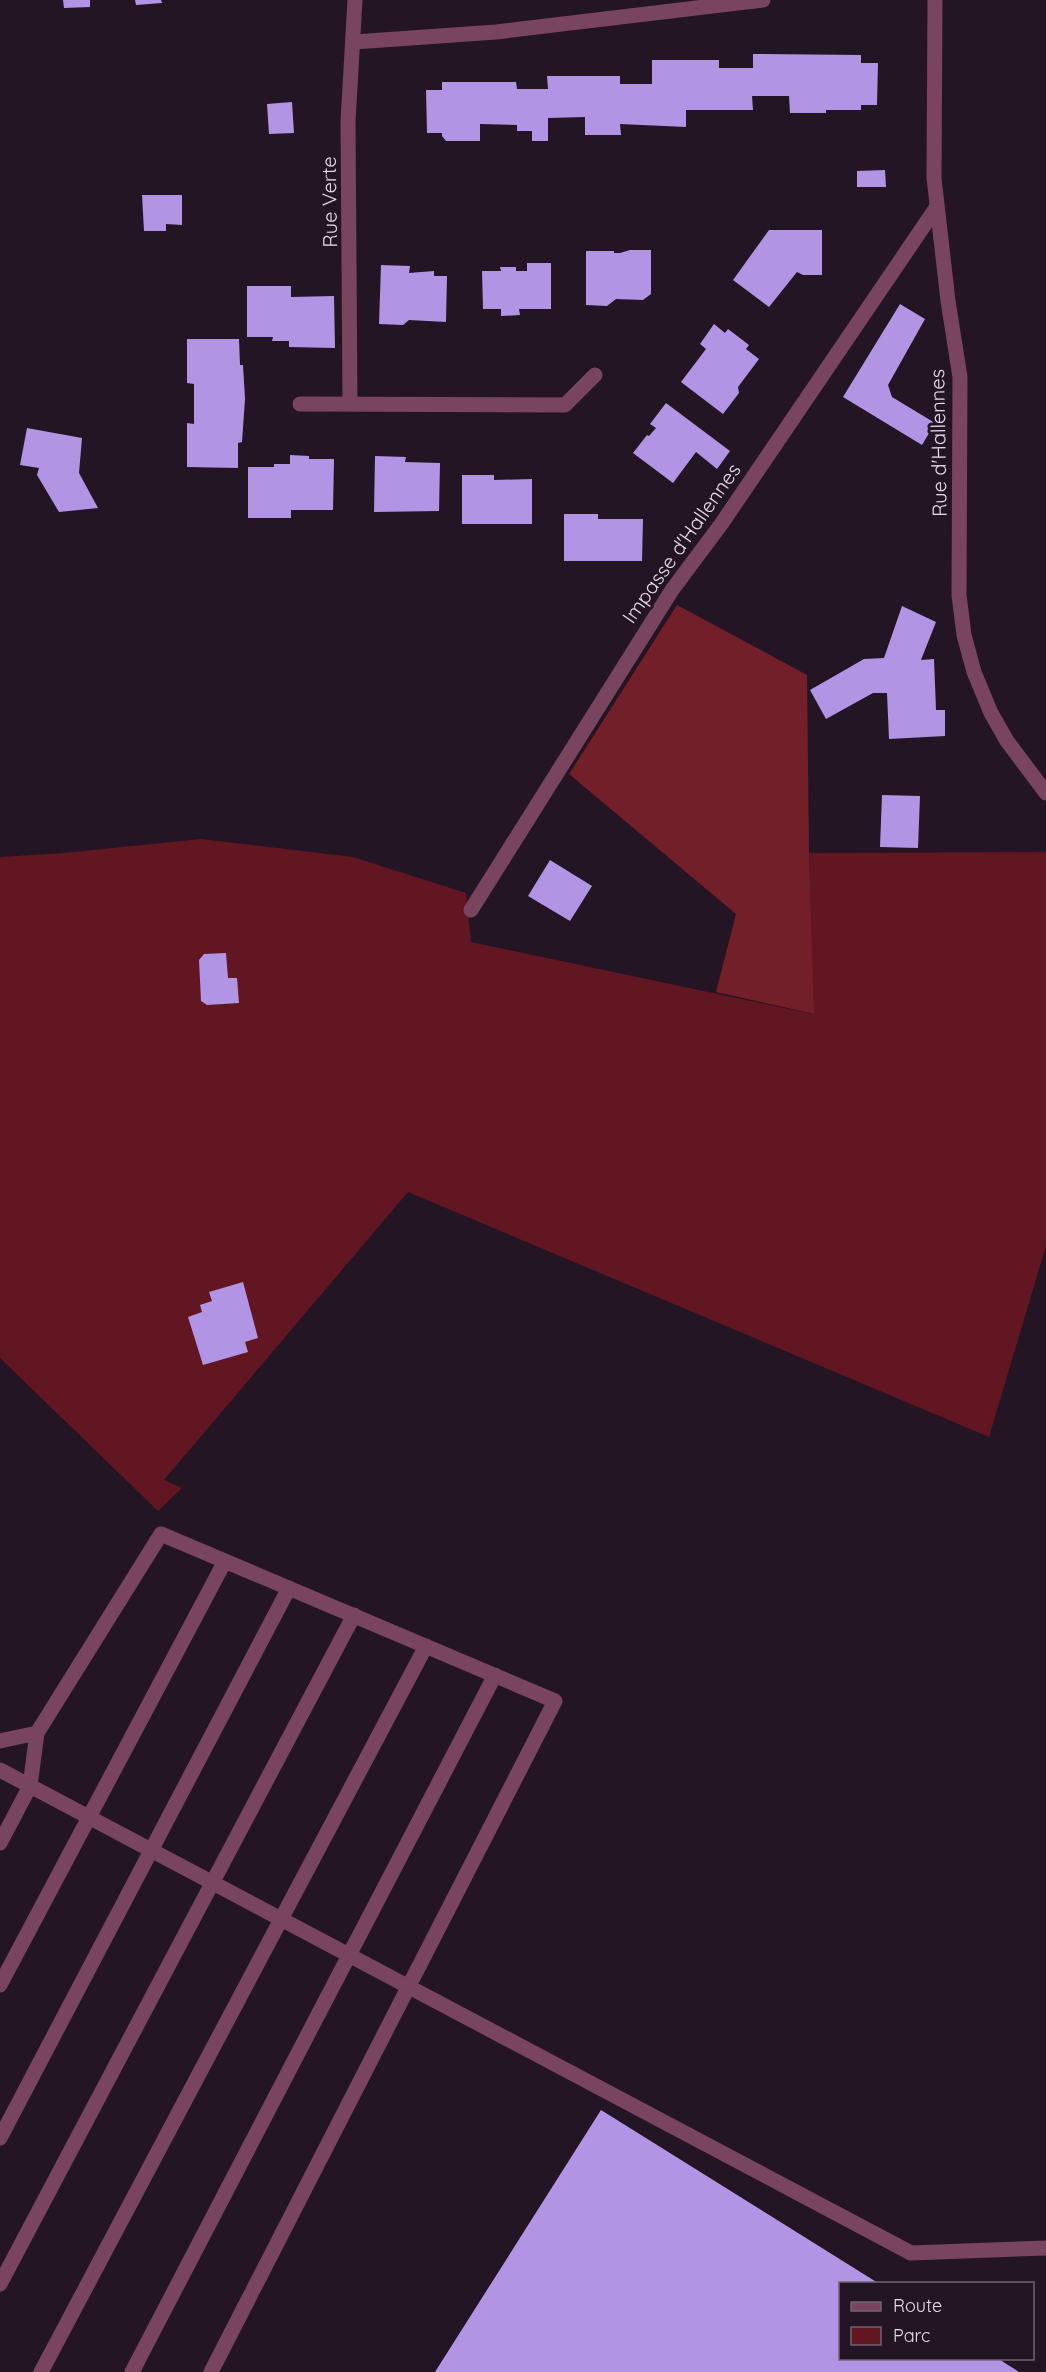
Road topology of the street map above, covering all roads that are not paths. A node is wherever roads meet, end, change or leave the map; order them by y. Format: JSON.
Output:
{"nodes":[{"id":1,"x":355,"y":0,"type":"edge"},
{"id":2,"x":763,"y":0,"type":"edge"},
{"id":3,"x":935,"y":0,"type":"edge"},
{"id":4,"x":354,"y":42,"type":"junction"},
{"id":5,"x":936,"y":208,"type":"junction"},
{"id":6,"x":595,"y":375,"type":"dead end"},
{"id":7,"x":300,"y":404,"type":"dead end"},
{"id":8,"x":350,"y":404,"type":"junction"},
{"id":9,"x":1046,"y":793,"type":"edge"},
{"id":10,"x":471,"y":910,"type":"dead end"},
{"id":11,"x":225,"y":1560,"type":"junction"},
{"id":12,"x":289,"y":1588,"type":"junction"},
{"id":13,"x":354,"y":1616,"type":"junction"},
{"id":14,"x":426,"y":1646,"type":"junction"},
{"id":15,"x":495,"y":1675,"type":"junction"},
{"id":16,"x":37,"y":1733,"type":"junction"},
{"id":17,"x":0,"y":1741,"type":"edge"},
{"id":18,"x":0,"y":1770,"type":"edge"},
{"id":19,"x":30,"y":1786,"type":"junction"},
{"id":20,"x":89,"y":1817,"type":"junction"},
{"id":21,"x":0,"y":1843,"type":"edge"},
{"id":22,"x":152,"y":1850,"type":"junction"},
{"id":23,"x":212,"y":1882,"type":"junction"},
{"id":24,"x":281,"y":1918,"type":"junction"},
{"id":25,"x":350,"y":1955,"type":"junction"},
{"id":26,"x":0,"y":1985,"type":"edge"},
{"id":27,"x":409,"y":1986,"type":"junction"},
{"id":28,"x":0,"y":2138,"type":"edge"},
{"id":29,"x":1046,"y":2248,"type":"edge"},
{"id":30,"x":0,"y":2284,"type":"edge"},
{"id":31,"x":41,"y":2372,"type":"edge"},
{"id":32,"x":132,"y":2372,"type":"edge"},
{"id":33,"x":212,"y":2372,"type":"edge"}],
"edges":[{"from":1,"to":4,"type":"street","name":"Rue Verte"},
{"from":2,"to":4,"type":"street"},
{"from":3,"to":5,"type":"street","name":"Rue d'Hallennes"},
{"from":4,"to":8,"type":"street","name":"Rue Verte"},
{"from":5,"to":9,"type":"street","name":"Rue d'Hallennes"},
{"from":5,"to":10,"type":"street","name":"Impasse d'Hallennes"},
{"from":6,"to":8,"type":"street"},
{"from":7,"to":8,"type":"street"},
{"from":11,"to":12,"type":"street"},
{"from":11,"to":16,"type":"street"},
{"from":11,"to":20,"type":"street"},
{"from":12,"to":13,"type":"street"},
{"from":12,"to":22,"type":"street"},
{"from":13,"to":14,"type":"street"},
{"from":13,"to":23,"type":"street"},
{"from":14,"to":15,"type":"street"},
{"from":14,"to":24,"type":"street"},
{"from":15,"to":25,"type":"street"},
{"from":15,"to":27,"type":"street"},
{"from":16,"to":17,"type":"street"},
{"from":16,"to":19,"type":"street"},
{"from":18,"to":19,"type":"street"},
{"from":19,"to":20,"type":"street"},
{"from":19,"to":21,"type":"street"},
{"from":20,"to":22,"type":"street"},
{"from":20,"to":26,"type":"street"},
{"from":22,"to":23,"type":"street"},
{"from":22,"to":28,"type":"street"},
{"from":23,"to":24,"type":"street"},
{"from":23,"to":30,"type":"street"},
{"from":24,"to":25,"type":"street"},
{"from":24,"to":31,"type":"street"},
{"from":25,"to":27,"type":"street"},
{"from":25,"to":32,"type":"street"},
{"from":27,"to":29,"type":"street"},
{"from":27,"to":33,"type":"street"}]}
